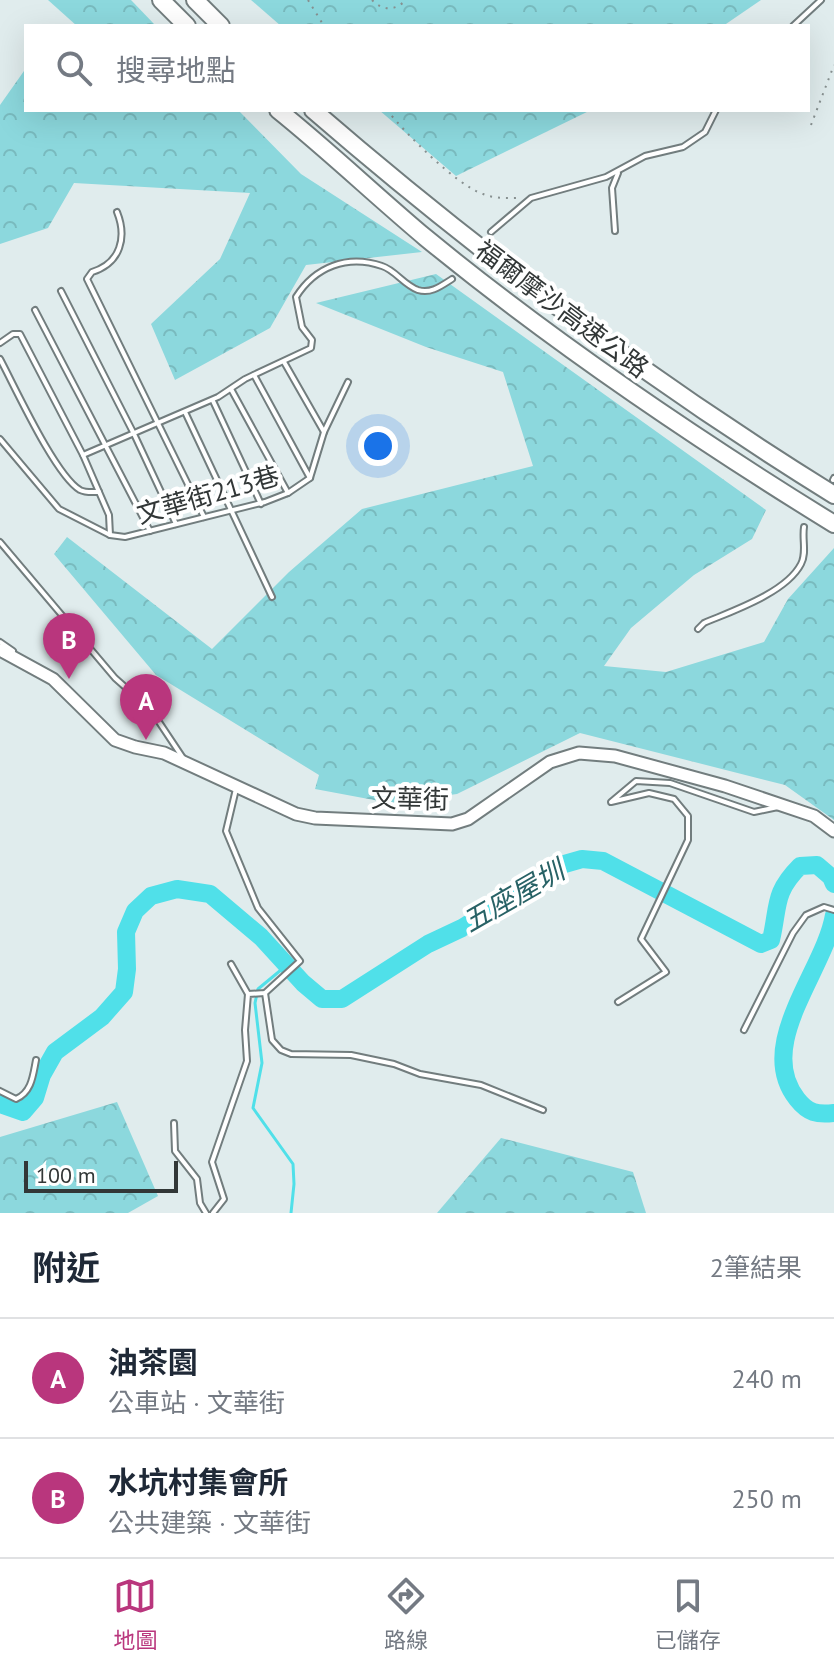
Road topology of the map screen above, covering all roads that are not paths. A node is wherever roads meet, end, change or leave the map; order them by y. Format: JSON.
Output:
{"nodes":[{"id":1,"x":161,"y":0,"type":"edge"},
{"id":2,"x":195,"y":0,"type":"edge"},
{"id":3,"x":821,"y":0,"type":"edge"},
{"id":4,"x":185,"y":24,"type":"edge"},
{"id":5,"x":219,"y":24,"type":"edge"},
{"id":6,"x":795,"y":24,"type":"edge"},
{"id":7,"x":280,"y":112,"type":"edge"},
{"id":8,"x":315,"y":112,"type":"edge"},
{"id":9,"x":715,"y":112,"type":"edge"},
{"id":10,"x":619,"y":170,"type":"junction"},
{"id":11,"x":117,"y":212,"type":"dead end"},
{"id":12,"x":615,"y":231,"type":"dead end"},
{"id":13,"x":491,"y":232,"type":"dead end"},
{"id":14,"x":452,"y":279,"type":"dead end"},
{"id":15,"x":61,"y":291,"type":"dead end"},
{"id":16,"x":35,"y":310,"type":"dead end"},
{"id":17,"x":0,"y":343,"type":"edge"},
{"id":18,"x":0,"y":359,"type":"edge"},
{"id":19,"x":284,"y":362,"type":"junction"},
{"id":20,"x":254,"y":375,"type":"junction"},
{"id":21,"x":348,"y":382,"type":"dead end"},
{"id":22,"x":231,"y":389,"type":"junction"},
{"id":23,"x":212,"y":400,"type":"junction"},
{"id":24,"x":185,"y":412,"type":"junction"},
{"id":25,"x":158,"y":424,"type":"junction"},
{"id":26,"x":324,"y":432,"type":"junction"},
{"id":27,"x":134,"y":434,"type":"junction"},
{"id":28,"x":0,"y":439,"type":"edge"},
{"id":29,"x":107,"y":446,"type":"junction"},
{"id":30,"x":83,"y":455,"type":"junction"},
{"id":31,"x":310,"y":478,"type":"junction"},
{"id":32,"x":834,"y":484,"type":"edge"},
{"id":33,"x":99,"y":492,"type":"junction"},
{"id":34,"x":288,"y":493,"type":"junction"},
{"id":35,"x":261,"y":504,"type":"junction"},
{"id":36,"x":232,"y":511,"type":"junction"},
{"id":37,"x":204,"y":517,"type":"junction"},
{"id":38,"x":176,"y":524,"type":"junction"},
{"id":39,"x":834,"y":524,"type":"edge"},
{"id":40,"x":804,"y":527,"type":"dead end"},
{"id":41,"x":150,"y":531,"type":"junction"},
{"id":42,"x":110,"y":535,"type":"junction"},
{"id":43,"x":0,"y":542,"type":"edge"},
{"id":44,"x":272,"y":597,"type":"dead end"},
{"id":45,"x":698,"y":629,"type":"dead end"},
{"id":46,"x":0,"y":642,"type":"edge"},
{"id":47,"x":0,"y":650,"type":"edge"},
{"id":48,"x":37,"y":669,"type":"junction"},
{"id":49,"x":187,"y":763,"type":"junction"},
{"id":50,"x":237,"y":785,"type":"junction"},
{"id":51,"x":784,"y":806,"type":"junction"},
{"id":52,"x":834,"y":831,"type":"edge"},
{"id":53,"x":834,"y":910,"type":"edge"},
{"id":54,"x":231,"y":964,"type":"dead end"},
{"id":55,"x":265,"y":993,"type":"junction"},
{"id":56,"x":250,"y":994,"type":"junction"},
{"id":57,"x":618,"y":1002,"type":"dead end"},
{"id":58,"x":744,"y":1030,"type":"dead end"},
{"id":59,"x":36,"y":1060,"type":"dead end"},
{"id":60,"x":0,"y":1091,"type":"edge"},
{"id":61,"x":543,"y":1110,"type":"dead end"},
{"id":62,"x":174,"y":1123,"type":"dead end"},
{"id":63,"x":206,"y":1213,"type":"edge"},
{"id":64,"x":213,"y":1213,"type":"edge"}],
"edges":[{"from":1,"to":4,"type":"highway"},
{"from":2,"to":5,"type":"highway"},
{"from":3,"to":6,"type":"lane"},
{"from":7,"to":39,"type":"highway","name":"福爾摩沙高速公路"},
{"from":8,"to":32,"type":"highway","name":"福爾摩沙高速公路"},
{"from":9,"to":10,"type":"lane"},
{"from":10,"to":12,"type":"lane"},
{"from":10,"to":13,"type":"lane"},
{"from":11,"to":25,"type":"lane"},
{"from":14,"to":19,"type":"lane"},
{"from":15,"to":27,"type":"lane"},
{"from":16,"to":29,"type":"lane"},
{"from":17,"to":30,"type":"lane"},
{"from":18,"to":33,"type":"lane"},
{"from":19,"to":20,"type":"lane"},
{"from":19,"to":26,"type":"lane"},
{"from":20,"to":22,"type":"lane"},
{"from":20,"to":31,"type":"lane"},
{"from":21,"to":26,"type":"lane","name":"文華街213巷"},
{"from":22,"to":23,"type":"lane"},
{"from":22,"to":34,"type":"lane"},
{"from":23,"to":24,"type":"lane"},
{"from":23,"to":35,"type":"lane"},
{"from":24,"to":25,"type":"lane"},
{"from":24,"to":36,"type":"lane"},
{"from":25,"to":27,"type":"lane"},
{"from":25,"to":37,"type":"lane"},
{"from":26,"to":31,"type":"lane","name":"文華街213巷"},
{"from":27,"to":29,"type":"lane"},
{"from":27,"to":38,"type":"lane"},
{"from":28,"to":42,"type":"lane","name":"文華街213巷"},
{"from":29,"to":30,"type":"lane"},
{"from":29,"to":41,"type":"lane"},
{"from":30,"to":33,"type":"lane"},
{"from":31,"to":34,"type":"lane","name":"文華街213巷"},
{"from":33,"to":42,"type":"lane"},
{"from":34,"to":35,"type":"lane","name":"文華街213巷"},
{"from":35,"to":36,"type":"lane","name":"文華街213巷"},
{"from":36,"to":37,"type":"lane","name":"文華街213巷"},
{"from":36,"to":44,"type":"lane"},
{"from":37,"to":38,"type":"lane","name":"文華街213巷"},
{"from":38,"to":41,"type":"lane","name":"文華街213巷"},
{"from":40,"to":45,"type":"lane"},
{"from":41,"to":42,"type":"lane","name":"文華街213巷"},
{"from":43,"to":49,"type":"lane"},
{"from":46,"to":48,"type":"lane"},
{"from":47,"to":48,"type":"street","name":"文華街"},
{"from":48,"to":49,"type":"street","name":"文華街"},
{"from":49,"to":50,"type":"street","name":"文華街"},
{"from":50,"to":51,"type":"street","name":"文華街"},
{"from":50,"to":55,"type":"lane"},
{"from":51,"to":52,"type":"street","name":"文華街"},
{"from":51,"to":57,"type":"lane"},
{"from":53,"to":58,"type":"lane"},
{"from":54,"to":56,"type":"lane"},
{"from":55,"to":56,"type":"lane"},
{"from":55,"to":61,"type":"lane"},
{"from":56,"to":64,"type":"lane"},
{"from":59,"to":60,"type":"lane"},
{"from":62,"to":63,"type":"lane"}]}
